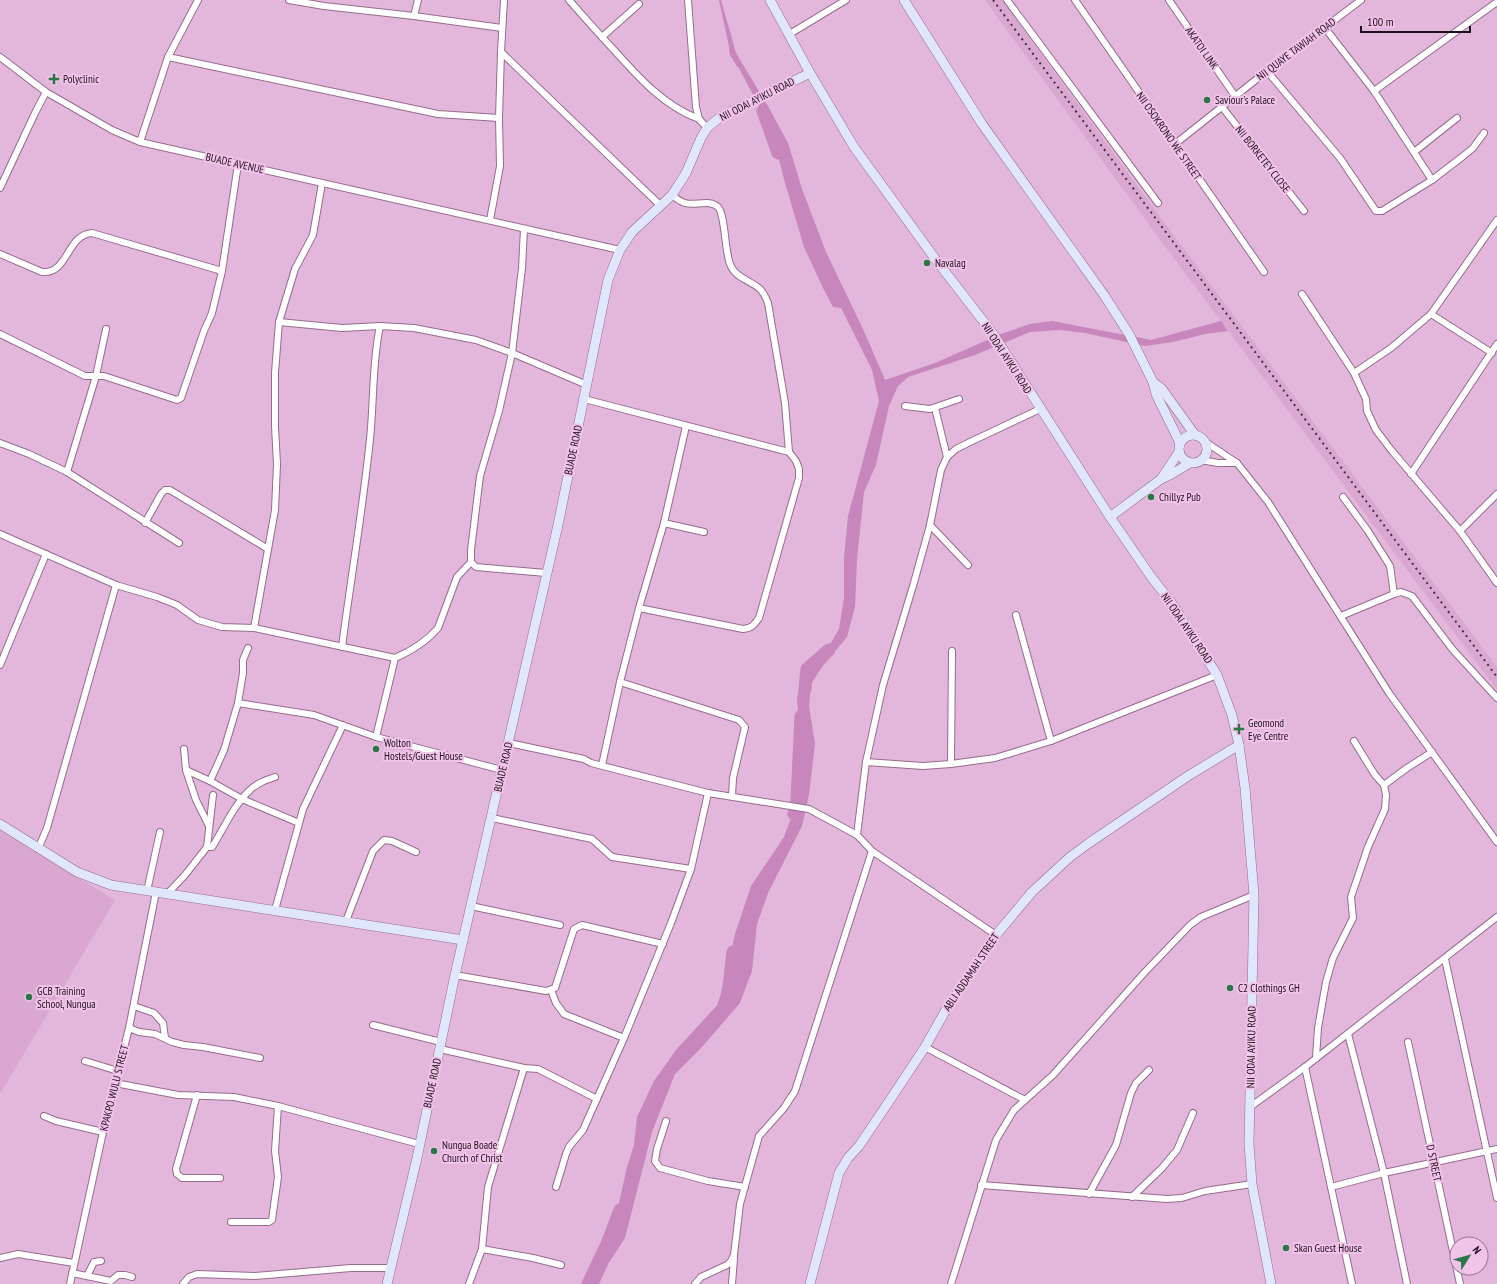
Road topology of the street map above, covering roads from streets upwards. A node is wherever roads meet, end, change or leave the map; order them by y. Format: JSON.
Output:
{"nodes":[{"id":1,"x":198,"y":0,"type":"edge"},
{"id":2,"x":289,"y":0,"type":"edge"},
{"id":3,"x":418,"y":0,"type":"edge"},
{"id":4,"x":504,"y":0,"type":"edge"},
{"id":5,"x":569,"y":0,"type":"edge"},
{"id":6,"x":688,"y":0,"type":"edge"},
{"id":7,"x":770,"y":0,"type":"edge"},
{"id":8,"x":846,"y":0,"type":"edge"},
{"id":9,"x":904,"y":0,"type":"edge"},
{"id":10,"x":1008,"y":0,"type":"edge"},
{"id":11,"x":1075,"y":0,"type":"edge"},
{"id":12,"x":1169,"y":0,"type":"edge"},
{"id":13,"x":1361,"y":0,"type":"edge"},
{"id":14,"x":325,"y":3,"type":"edge"},
{"id":15,"x":1496,"y":3,"type":"edge"},
{"id":16,"x":639,"y":4,"type":"dead end"},
{"id":17,"x":414,"y":16,"type":"junction"},
{"id":18,"x":502,"y":28,"type":"junction"},
{"id":19,"x":1325,"y":28,"type":"junction"},
{"id":20,"x":788,"y":35,"type":"junction"},
{"id":21,"x":602,"y":37,"type":"junction"},
{"id":22,"x":501,"y":52,"type":"junction"},
{"id":23,"x":0,"y":57,"type":"edge"},
{"id":24,"x":168,"y":57,"type":"junction"},
{"id":25,"x":1267,"y":71,"type":"junction"},
{"id":26,"x":810,"y":73,"type":"junction"},
{"id":27,"x":1374,"y":91,"type":"junction"},
{"id":28,"x":46,"y":92,"type":"junction"},
{"id":29,"x":1235,"y":96,"type":"junction"},
{"id":30,"x":1222,"y":107,"type":"junction"},
{"id":31,"x":499,"y":118,"type":"junction"},
{"id":32,"x":1457,"y":118,"type":"dead end"},
{"id":33,"x":699,"y":119,"type":"junction"},
{"id":34,"x":707,"y":128,"type":"junction"},
{"id":35,"x":1484,"y":133,"type":"dead end"},
{"id":36,"x":140,"y":142,"type":"junction"},
{"id":37,"x":1175,"y":144,"type":"junction"},
{"id":38,"x":1414,"y":152,"type":"junction"},
{"id":39,"x":238,"y":164,"type":"junction"},
{"id":40,"x":1432,"y":180,"type":"junction"},
{"id":41,"x":322,"y":183,"type":"junction"},
{"id":42,"x":0,"y":188,"type":"edge"},
{"id":43,"x":672,"y":195,"type":"junction"},
{"id":44,"x":1158,"y":203,"type":"dead end"},
{"id":45,"x":661,"y":206,"type":"junction"},
{"id":46,"x":1304,"y":211,"type":"dead end"},
{"id":47,"x":490,"y":220,"type":"junction"},
{"id":48,"x":1497,"y":220,"type":"edge"},
{"id":49,"x":524,"y":229,"type":"junction"},
{"id":50,"x":620,"y":250,"type":"junction"},
{"id":51,"x":0,"y":254,"type":"edge"},
{"id":52,"x":222,"y":271,"type":"junction"},
{"id":53,"x":1264,"y":272,"type":"dead end"},
{"id":54,"x":1302,"y":294,"type":"dead end"},
{"id":55,"x":1431,"y":314,"type":"junction"},
{"id":56,"x":279,"y":322,"type":"junction"},
{"id":57,"x":380,"y":326,"type":"junction"},
{"id":58,"x":106,"y":329,"type":"dead end"},
{"id":59,"x":0,"y":334,"type":"edge"},
{"id":60,"x":1497,"y":344,"type":"edge"},
{"id":61,"x":512,"y":353,"type":"junction"},
{"id":62,"x":1492,"y":353,"type":"junction"},
{"id":63,"x":1354,"y":373,"type":"junction"},
{"id":64,"x":96,"y":376,"type":"junction"},
{"id":65,"x":1153,"y":382,"type":"junction"},
{"id":66,"x":587,"y":385,"type":"junction"},
{"id":67,"x":584,"y":399,"type":"junction"},
{"id":68,"x":960,"y":399,"type":"dead end"},
{"id":69,"x":905,"y":406,"type":"dead end"},
{"id":70,"x":935,"y":408,"type":"junction"},
{"id":71,"x":1040,"y":409,"type":"junction"},
{"id":72,"x":686,"y":426,"type":"junction"},
{"id":73,"x":1195,"y":435,"type":"junction"},
{"id":74,"x":1204,"y":441,"type":"junction"},
{"id":75,"x":0,"y":444,"type":"edge"},
{"id":76,"x":1179,"y":448,"type":"junction"},
{"id":77,"x":789,"y":452,"type":"junction"},
{"id":78,"x":947,"y":457,"type":"junction"},
{"id":79,"x":1201,"y":460,"type":"junction"},
{"id":80,"x":1190,"y":463,"type":"junction"},
{"id":81,"x":1237,"y":463,"type":"junction"},
{"id":82,"x":67,"y":472,"type":"junction"},
{"id":83,"x":1411,"y":474,"type":"junction"},
{"id":84,"x":1161,"y":479,"type":"junction"},
{"id":85,"x":1497,"y":494,"type":"edge"},
{"id":86,"x":1343,"y":498,"type":"dead end"},
{"id":87,"x":1110,"y":517,"type":"junction"},
{"id":88,"x":145,"y":523,"type":"junction"},
{"id":89,"x":664,"y":523,"type":"junction"},
{"id":90,"x":930,"y":525,"type":"junction"},
{"id":91,"x":1460,"y":531,"type":"junction"},
{"id":92,"x":704,"y":532,"type":"dead end"},
{"id":93,"x":0,"y":534,"type":"edge"},
{"id":94,"x":179,"y":544,"type":"dead end"},
{"id":95,"x":268,"y":549,"type":"junction"},
{"id":96,"x":46,"y":554,"type":"junction"},
{"id":97,"x":471,"y":562,"type":"junction"},
{"id":98,"x":968,"y":565,"type":"dead end"},
{"id":99,"x":546,"y":572,"type":"junction"},
{"id":100,"x":1497,"y":583,"type":"edge"},
{"id":101,"x":116,"y":585,"type":"junction"},
{"id":102,"x":1394,"y":594,"type":"junction"},
{"id":103,"x":639,"y":608,"type":"junction"},
{"id":104,"x":1016,"y":615,"type":"dead end"},
{"id":105,"x":1341,"y":616,"type":"junction"},
{"id":106,"x":254,"y":628,"type":"junction"},
{"id":107,"x":342,"y":647,"type":"junction"},
{"id":108,"x":248,"y":648,"type":"dead end"},
{"id":109,"x":952,"y":651,"type":"dead end"},
{"id":110,"x":395,"y":658,"type":"junction"},
{"id":111,"x":0,"y":665,"type":"edge"},
{"id":112,"x":1217,"y":675,"type":"junction"},
{"id":113,"x":620,"y":682,"type":"junction"},
{"id":114,"x":1497,"y":698,"type":"edge"},
{"id":115,"x":238,"y":703,"type":"junction"},
{"id":116,"x":343,"y":725,"type":"junction"},
{"id":117,"x":376,"y":737,"type":"junction"},
{"id":118,"x":1052,"y":741,"type":"junction"},
{"id":119,"x":1354,"y":741,"type":"dead end"},
{"id":120,"x":509,"y":743,"type":"junction"},
{"id":121,"x":1239,"y":745,"type":"junction"},
{"id":122,"x":184,"y":750,"type":"dead end"},
{"id":123,"x":1432,"y":752,"type":"junction"},
{"id":124,"x":866,"y":762,"type":"junction"},
{"id":125,"x":952,"y":764,"type":"junction"},
{"id":126,"x":602,"y":765,"type":"junction"},
{"id":127,"x":186,"y":770,"type":"junction"},
{"id":128,"x":502,"y":770,"type":"junction"},
{"id":129,"x":275,"y":777,"type":"dead end"},
{"id":130,"x":210,"y":781,"type":"junction"},
{"id":131,"x":1384,"y":785,"type":"junction"},
{"id":132,"x":708,"y":793,"type":"junction"},
{"id":133,"x":213,"y":795,"type":"dead end"},
{"id":134,"x":732,"y":796,"type":"junction"},
{"id":135,"x":242,"y":799,"type":"junction"},
{"id":136,"x":492,"y":818,"type":"junction"},
{"id":137,"x":299,"y":823,"type":"junction"},
{"id":138,"x":0,"y":824,"type":"edge"},
{"id":139,"x":210,"y":828,"type":"junction"},
{"id":140,"x":160,"y":832,"type":"dead end"},
{"id":141,"x":857,"y":835,"type":"junction"},
{"id":142,"x":1497,"y":842,"type":"edge"},
{"id":143,"x":207,"y":847,"type":"junction"},
{"id":144,"x":38,"y":849,"type":"junction"},
{"id":145,"x":872,"y":851,"type":"junction"},
{"id":146,"x":416,"y":852,"type":"dead end"},
{"id":147,"x":690,"y":869,"type":"junction"},
{"id":148,"x":151,"y":892,"type":"junction"},
{"id":149,"x":167,"y":894,"type":"junction"},
{"id":150,"x":1254,"y":895,"type":"junction"},
{"id":151,"x":471,"y":906,"type":"junction"},
{"id":152,"x":275,"y":910,"type":"junction"},
{"id":153,"x":1497,"y":919,"type":"edge"},
{"id":154,"x":346,"y":921,"type":"junction"},
{"id":155,"x":560,"y":925,"type":"dead end"},
{"id":156,"x":996,"y":935,"type":"junction"},
{"id":157,"x":463,"y":940,"type":"junction"},
{"id":158,"x":663,"y":944,"type":"junction"},
{"id":159,"x":1445,"y":959,"type":"junction"},
{"id":160,"x":455,"y":975,"type":"junction"},
{"id":161,"x":550,"y":990,"type":"junction"},
{"id":162,"x":134,"y":1006,"type":"junction"},
{"id":163,"x":373,"y":1025,"type":"dead end"},
{"id":164,"x":129,"y":1028,"type":"junction"},
{"id":165,"x":1348,"y":1034,"type":"junction"},
{"id":166,"x":164,"y":1038,"type":"junction"},
{"id":167,"x":624,"y":1038,"type":"junction"},
{"id":168,"x":1408,"y":1042,"type":"dead end"},
{"id":169,"x":440,"y":1045,"type":"junction"},
{"id":170,"x":925,"y":1047,"type":"junction"},
{"id":171,"x":260,"y":1058,"type":"dead end"},
{"id":172,"x":1316,"y":1058,"type":"junction"},
{"id":173,"x":85,"y":1061,"type":"dead end"},
{"id":174,"x":524,"y":1068,"type":"junction"},
{"id":175,"x":1305,"y":1068,"type":"junction"},
{"id":176,"x":1149,"y":1070,"type":"dead end"},
{"id":177,"x":118,"y":1071,"type":"junction"},
{"id":178,"x":115,"y":1084,"type":"junction"},
{"id":179,"x":197,"y":1095,"type":"junction"},
{"id":180,"x":597,"y":1099,"type":"junction"},
{"id":181,"x":1025,"y":1100,"type":"junction"},
{"id":182,"x":278,"y":1106,"type":"junction"},
{"id":183,"x":1250,"y":1107,"type":"junction"},
{"id":184,"x":1194,"y":1113,"type":"dead end"},
{"id":185,"x":44,"y":1116,"type":"dead end"},
{"id":186,"x":666,"y":1121,"type":"dead end"},
{"id":187,"x":103,"y":1132,"type":"junction"},
{"id":188,"x":419,"y":1144,"type":"junction"},
{"id":189,"x":1497,"y":1149,"type":"edge"},
{"id":190,"x":1487,"y":1150,"type":"junction"},
{"id":191,"x":1434,"y":1162,"type":"junction"},
{"id":192,"x":1384,"y":1173,"type":"junction"},
{"id":193,"x":220,"y":1178,"type":"dead end"},
{"id":194,"x":1252,"y":1184,"type":"junction"},
{"id":195,"x":981,"y":1185,"type":"junction"},
{"id":196,"x":556,"y":1187,"type":"dead end"},
{"id":197,"x":745,"y":1187,"type":"junction"},
{"id":198,"x":1332,"y":1187,"type":"junction"},
{"id":199,"x":1089,"y":1194,"type":"junction"},
{"id":200,"x":1132,"y":1197,"type":"junction"},
{"id":201,"x":1497,"y":1198,"type":"edge"},
{"id":202,"x":231,"y":1222,"type":"dead end"},
{"id":203,"x":482,"y":1249,"type":"junction"},
{"id":204,"x":734,"y":1255,"type":"junction"},
{"id":205,"x":0,"y":1258,"type":"edge"},
{"id":206,"x":102,"y":1261,"type":"dead end"},
{"id":207,"x":74,"y":1262,"type":"junction"},
{"id":208,"x":561,"y":1265,"type":"dead end"},
{"id":209,"x":391,"y":1268,"type":"junction"},
{"id":210,"x":72,"y":1273,"type":"junction"},
{"id":211,"x":87,"y":1276,"type":"junction"},
{"id":212,"x":255,"y":1276,"type":"junction"},
{"id":213,"x":132,"y":1277,"type":"dead end"},
{"id":214,"x":111,"y":1283,"type":"edge"},
{"id":215,"x":70,"y":1284,"type":"edge"},
{"id":216,"x":183,"y":1284,"type":"edge"},
{"id":217,"x":254,"y":1284,"type":"edge"},
{"id":218,"x":387,"y":1284,"type":"edge"},
{"id":219,"x":468,"y":1284,"type":"edge"},
{"id":220,"x":695,"y":1284,"type":"edge"},
{"id":221,"x":732,"y":1284,"type":"edge"},
{"id":222,"x":810,"y":1284,"type":"edge"},
{"id":223,"x":952,"y":1284,"type":"edge"},
{"id":224,"x":1271,"y":1284,"type":"edge"},
{"id":225,"x":1352,"y":1284,"type":"edge"},
{"id":226,"x":1407,"y":1284,"type":"edge"},
{"id":227,"x":1460,"y":1284,"type":"edge"}],
"edges":[{"from":1,"to":24,"type":"street"},
{"from":2,"to":14,"type":"street"},
{"from":3,"to":17,"type":"street"},
{"from":4,"to":18,"type":"street"},
{"from":5,"to":21,"type":"street"},
{"from":6,"to":33,"type":"street"},
{"from":7,"to":20,"type":"street","name":"NII ODAI AYIKU ROAD"},
{"from":8,"to":20,"type":"street"},
{"from":9,"to":65,"type":"street"},
{"from":10,"to":44,"type":"street"},
{"from":11,"to":37,"type":"street","name":"NII OSOKRONO WE STREET"},
{"from":12,"to":29,"type":"street","name":"AKATOI LINK"},
{"from":13,"to":19,"type":"street","name":"NII QUAYE TAWIAH ROAD"},
{"from":14,"to":17,"type":"street"},
{"from":15,"to":27,"type":"street"},
{"from":16,"to":21,"type":"street"},
{"from":17,"to":18,"type":"street"},
{"from":18,"to":22,"type":"street"},
{"from":19,"to":25,"type":"street","name":"NII QUAYE TAWIAH ROAD"},
{"from":19,"to":27,"type":"street"},
{"from":20,"to":26,"type":"street","name":"NII ODAI AYIKU ROAD"},
{"from":21,"to":33,"type":"street"},
{"from":22,"to":31,"type":"street"},
{"from":22,"to":45,"type":"street"},
{"from":23,"to":28,"type":"street","name":"BUADE AVENUE"},
{"from":24,"to":31,"type":"street"},
{"from":24,"to":36,"type":"street"},
{"from":25,"to":29,"type":"street","name":"NII QUAYE TAWIAH ROAD"},
{"from":25,"to":40,"type":"street"},
{"from":26,"to":34,"type":"street","name":"NII ODAI AYIKU ROAD"},
{"from":26,"to":71,"type":"street","name":"NII ODAI AYIKU ROAD"},
{"from":27,"to":38,"type":"street"},
{"from":28,"to":36,"type":"street","name":"BUADE AVENUE"},
{"from":28,"to":42,"type":"street"},
{"from":29,"to":30,"type":"street","name":"NII QUAYE TAWIAH ROAD"},
{"from":30,"to":37,"type":"street","name":"NII QUAYE TAWIAH ROAD"},
{"from":30,"to":46,"type":"street","name":"NII BORKETEY CLOSE"},
{"from":31,"to":47,"type":"street"},
{"from":32,"to":38,"type":"street"},
{"from":33,"to":34,"type":"street"},
{"from":34,"to":43,"type":"street","name":"BUADE ROAD"},
{"from":35,"to":40,"type":"street"},
{"from":36,"to":39,"type":"street","name":"BUADE AVENUE"},
{"from":37,"to":53,"type":"street","name":"NII OSOKRONO WE STREET"},
{"from":38,"to":40,"type":"street"},
{"from":39,"to":41,"type":"street","name":"BUADE AVENUE"},
{"from":39,"to":52,"type":"street"},
{"from":41,"to":47,"type":"street","name":"BUADE AVENUE"},
{"from":41,"to":56,"type":"street"},
{"from":43,"to":45,"type":"street","name":"BUADE ROAD"},
{"from":43,"to":77,"type":"street"},
{"from":45,"to":50,"type":"street","name":"BUADE ROAD"},
{"from":47,"to":49,"type":"street","name":"BUADE AVENUE"},
{"from":48,"to":55,"type":"street"},
{"from":49,"to":50,"type":"street","name":"BUADE AVENUE"},
{"from":49,"to":61,"type":"street"},
{"from":50,"to":66,"type":"street","name":"BUADE ROAD"},
{"from":51,"to":52,"type":"street"},
{"from":52,"to":64,"type":"street"},
{"from":54,"to":63,"type":"street"},
{"from":55,"to":62,"type":"street"},
{"from":55,"to":63,"type":"street"},
{"from":56,"to":57,"type":"street"},
{"from":56,"to":95,"type":"street"},
{"from":57,"to":61,"type":"street"},
{"from":57,"to":107,"type":"street"},
{"from":58,"to":64,"type":"street"},
{"from":59,"to":64,"type":"street"},
{"from":60,"to":62,"type":"street"},
{"from":61,"to":66,"type":"street"},
{"from":61,"to":97,"type":"street"},
{"from":62,"to":83,"type":"street"},
{"from":63,"to":83,"type":"street"},
{"from":64,"to":82,"type":"street"},
{"from":65,"to":73,"type":"street"},
{"from":65,"to":76,"type":"street"},
{"from":66,"to":67,"type":"street","name":"BUADE ROAD"},
{"from":67,"to":72,"type":"street"},
{"from":67,"to":99,"type":"street","name":"BUADE ROAD"},
{"from":68,"to":70,"type":"street"},
{"from":69,"to":70,"type":"street"},
{"from":70,"to":78,"type":"street"},
{"from":71,"to":78,"type":"street"},
{"from":71,"to":87,"type":"street","name":"NII ODAI AYIKU ROAD"},
{"from":72,"to":77,"type":"street"},
{"from":72,"to":89,"type":"street"},
{"from":73,"to":74,"type":"street"},
{"from":73,"to":76,"type":"street"},
{"from":74,"to":79,"type":"street"},
{"from":74,"to":81,"type":"street"},
{"from":75,"to":82,"type":"street"},
{"from":76,"to":80,"type":"street"},
{"from":76,"to":84,"type":"street"},
{"from":77,"to":103,"type":"street"},
{"from":78,"to":90,"type":"street"},
{"from":79,"to":80,"type":"street"},
{"from":79,"to":81,"type":"street"},
{"from":80,"to":84,"type":"street"},
{"from":81,"to":105,"type":"street"},
{"from":82,"to":88,"type":"street"},
{"from":83,"to":91,"type":"street"},
{"from":84,"to":87,"type":"street"},
{"from":85,"to":91,"type":"street"},
{"from":86,"to":102,"type":"street"},
{"from":87,"to":112,"type":"street","name":"NII ODAI AYIKU ROAD"},
{"from":88,"to":94,"type":"street"},
{"from":88,"to":95,"type":"street"},
{"from":89,"to":92,"type":"street"},
{"from":89,"to":103,"type":"street"},
{"from":90,"to":98,"type":"street"},
{"from":90,"to":124,"type":"street"},
{"from":91,"to":100,"type":"street"},
{"from":93,"to":96,"type":"street"},
{"from":95,"to":106,"type":"street"},
{"from":96,"to":101,"type":"street"},
{"from":96,"to":111,"type":"street"},
{"from":97,"to":99,"type":"street"},
{"from":97,"to":110,"type":"street"},
{"from":99,"to":120,"type":"street","name":"BUADE ROAD"},
{"from":101,"to":106,"type":"street"},
{"from":101,"to":144,"type":"street"},
{"from":102,"to":105,"type":"street"},
{"from":102,"to":114,"type":"street"},
{"from":103,"to":113,"type":"street"},
{"from":104,"to":118,"type":"street"},
{"from":105,"to":123,"type":"street"},
{"from":106,"to":107,"type":"street"},
{"from":107,"to":110,"type":"street"},
{"from":108,"to":115,"type":"street"},
{"from":109,"to":125,"type":"street"},
{"from":110,"to":117,"type":"street"},
{"from":112,"to":118,"type":"street"},
{"from":112,"to":121,"type":"street","name":"NII ODAI AYIKU ROAD"},
{"from":113,"to":126,"type":"street"},
{"from":113,"to":134,"type":"street"},
{"from":115,"to":116,"type":"street"},
{"from":115,"to":130,"type":"street"},
{"from":116,"to":117,"type":"street"},
{"from":116,"to":137,"type":"street"},
{"from":117,"to":128,"type":"street"},
{"from":118,"to":125,"type":"street"},
{"from":119,"to":131,"type":"street"},
{"from":120,"to":126,"type":"street"},
{"from":120,"to":128,"type":"street","name":"BUADE ROAD"},
{"from":121,"to":150,"type":"street","name":"NII ODAI AYIKU ROAD"},
{"from":121,"to":156,"type":"street","name":"ABLI ADDAMAH STREET"},
{"from":122,"to":127,"type":"street"},
{"from":123,"to":131,"type":"street"},
{"from":123,"to":142,"type":"street"},
{"from":124,"to":125,"type":"street"},
{"from":124,"to":141,"type":"street"},
{"from":126,"to":132,"type":"street"},
{"from":127,"to":130,"type":"street"},
{"from":127,"to":139,"type":"street"},
{"from":128,"to":136,"type":"street","name":"BUADE ROAD"},
{"from":129,"to":135,"type":"street"},
{"from":130,"to":135,"type":"street"},
{"from":131,"to":172,"type":"street"},
{"from":132,"to":134,"type":"street"},
{"from":132,"to":147,"type":"street"},
{"from":133,"to":139,"type":"street"},
{"from":134,"to":141,"type":"street"},
{"from":135,"to":137,"type":"street"},
{"from":135,"to":143,"type":"street"},
{"from":136,"to":147,"type":"street"},
{"from":136,"to":151,"type":"street","name":"BUADE ROAD"},
{"from":137,"to":152,"type":"street"},
{"from":138,"to":144,"type":"street"},
{"from":139,"to":143,"type":"street"},
{"from":140,"to":148,"type":"street","name":"KPAKPO WULU STREET"},
{"from":141,"to":145,"type":"street"},
{"from":143,"to":149,"type":"street"},
{"from":144,"to":148,"type":"street"},
{"from":145,"to":156,"type":"street"},
{"from":145,"to":197,"type":"street"},
{"from":146,"to":154,"type":"street"},
{"from":147,"to":158,"type":"street"},
{"from":148,"to":149,"type":"street"},
{"from":148,"to":162,"type":"street","name":"KPAKPO WULU STREET"},
{"from":149,"to":152,"type":"street"},
{"from":150,"to":181,"type":"street"},
{"from":150,"to":183,"type":"street","name":"NII ODAI AYIKU ROAD"},
{"from":151,"to":155,"type":"street"},
{"from":151,"to":157,"type":"street","name":"BUADE ROAD"},
{"from":152,"to":154,"type":"street"},
{"from":153,"to":159,"type":"street"},
{"from":154,"to":157,"type":"street"},
{"from":156,"to":170,"type":"street","name":"ABLI ADDAMAH STREET"},
{"from":157,"to":160,"type":"street","name":"BUADE ROAD"},
{"from":158,"to":161,"type":"street"},
{"from":158,"to":167,"type":"street"},
{"from":159,"to":165,"type":"street"},
{"from":159,"to":190,"type":"street"},
{"from":160,"to":161,"type":"street"},
{"from":160,"to":169,"type":"street","name":"BUADE ROAD"},
{"from":161,"to":167,"type":"street"},
{"from":162,"to":164,"type":"street","name":"KPAKPO WULU STREET"},
{"from":162,"to":166,"type":"street"},
{"from":163,"to":169,"type":"street"},
{"from":164,"to":166,"type":"street"},
{"from":164,"to":177,"type":"street","name":"KPAKPO WULU STREET"},
{"from":165,"to":172,"type":"street"},
{"from":165,"to":192,"type":"street"},
{"from":166,"to":171,"type":"street"},
{"from":167,"to":180,"type":"street"},
{"from":168,"to":191,"type":"street","name":"D STREET"},
{"from":169,"to":174,"type":"street"},
{"from":169,"to":188,"type":"street","name":"BUADE ROAD"},
{"from":170,"to":181,"type":"street"},
{"from":170,"to":222,"type":"street","name":"ABLI ADDAMAH STREET"},
{"from":172,"to":175,"type":"street"},
{"from":173,"to":177,"type":"street"},
{"from":174,"to":180,"type":"street"},
{"from":174,"to":203,"type":"street"},
{"from":175,"to":183,"type":"street"},
{"from":175,"to":198,"type":"street"},
{"from":176,"to":199,"type":"street"},
{"from":177,"to":178,"type":"street","name":"KPAKPO WULU STREET"},
{"from":178,"to":179,"type":"street"},
{"from":178,"to":187,"type":"street","name":"KPAKPO WULU STREET"},
{"from":179,"to":182,"type":"street"},
{"from":179,"to":193,"type":"street"},
{"from":180,"to":196,"type":"street"},
{"from":181,"to":195,"type":"street"},
{"from":182,"to":188,"type":"street"},
{"from":182,"to":202,"type":"street"},
{"from":183,"to":194,"type":"street","name":"NII ODAI AYIKU ROAD"},
{"from":184,"to":200,"type":"street"},
{"from":185,"to":187,"type":"street"},
{"from":186,"to":197,"type":"street"},
{"from":187,"to":207,"type":"street","name":"KPAKPO WULU STREET"},
{"from":188,"to":209,"type":"street","name":"BUADE ROAD"},
{"from":189,"to":190,"type":"street"},
{"from":190,"to":191,"type":"street"},
{"from":190,"to":201,"type":"street"},
{"from":191,"to":192,"type":"street"},
{"from":191,"to":227,"type":"street","name":"D STREET"},
{"from":192,"to":198,"type":"street"},
{"from":192,"to":226,"type":"street"},
{"from":194,"to":200,"type":"street"},
{"from":194,"to":224,"type":"street","name":"NII ODAI AYIKU ROAD"},
{"from":195,"to":199,"type":"street"},
{"from":195,"to":223,"type":"street"},
{"from":197,"to":204,"type":"street"},
{"from":198,"to":225,"type":"street"},
{"from":199,"to":200,"type":"street"},
{"from":203,"to":208,"type":"street"},
{"from":203,"to":219,"type":"street"},
{"from":204,"to":220,"type":"street"},
{"from":204,"to":221,"type":"street"},
{"from":205,"to":207,"type":"street"},
{"from":206,"to":211,"type":"street"},
{"from":207,"to":210,"type":"street","name":"KPAKPO WULU STREET"},
{"from":209,"to":212,"type":"street"},
{"from":209,"to":218,"type":"street","name":"BUADE ROAD"},
{"from":210,"to":211,"type":"street"},
{"from":210,"to":215,"type":"street","name":"KPAKPO WULU STREET"},
{"from":211,"to":214,"type":"street"},
{"from":212,"to":216,"type":"street"},
{"from":212,"to":217,"type":"street"},
{"from":213,"to":214,"type":"street"}]}
